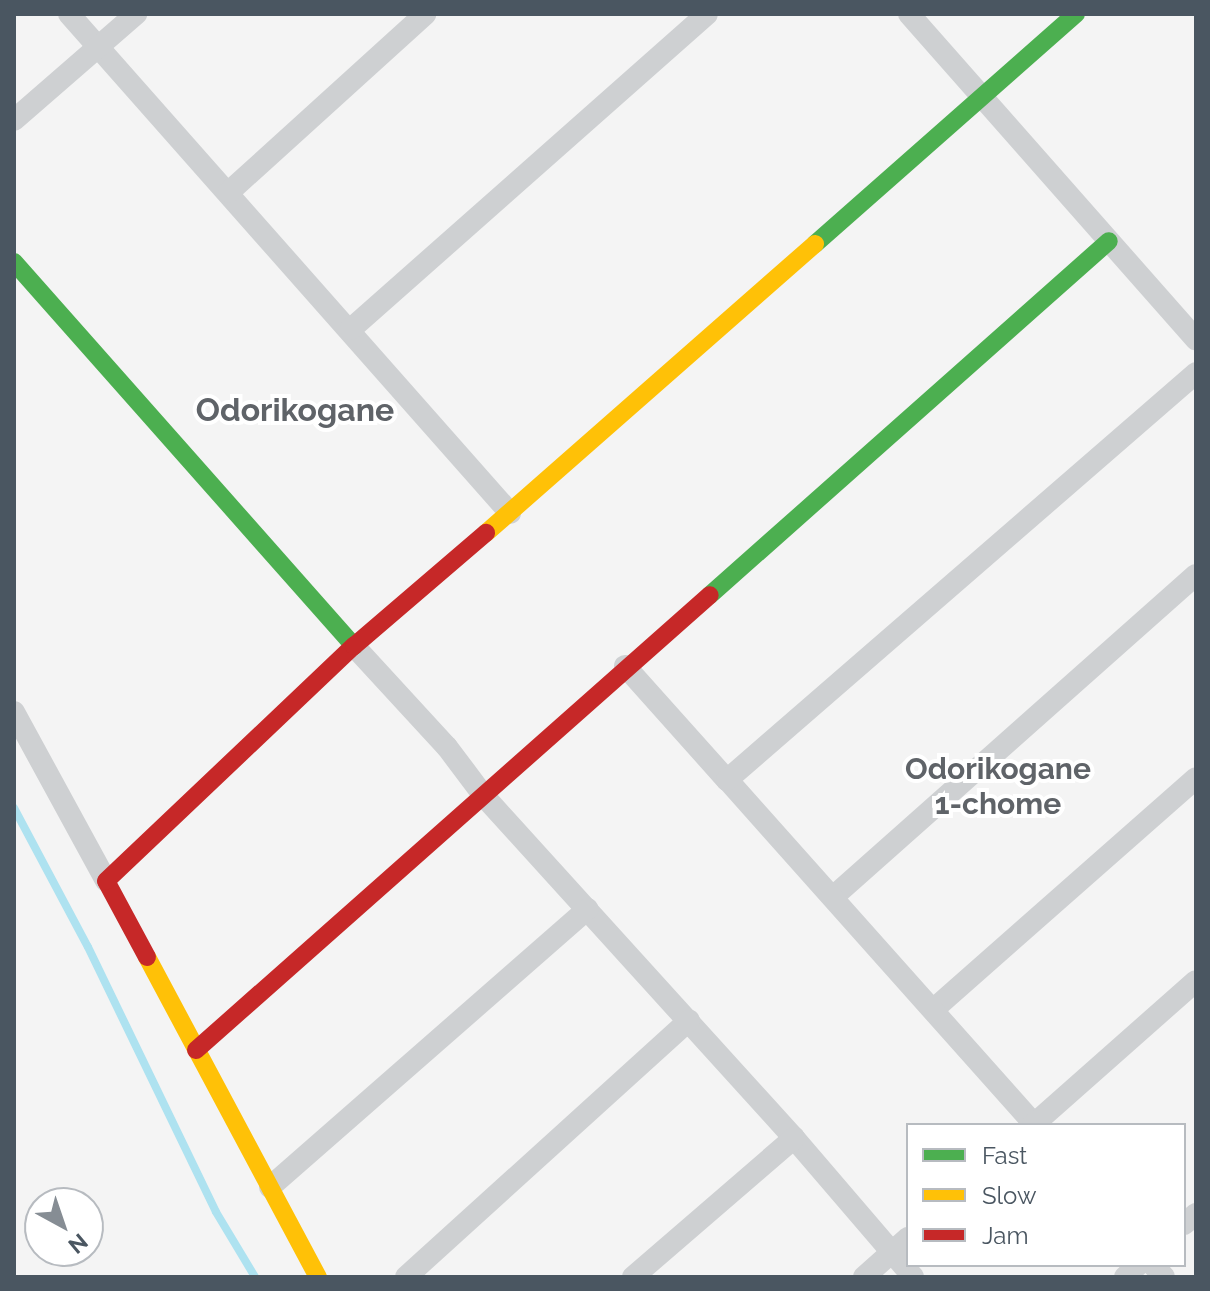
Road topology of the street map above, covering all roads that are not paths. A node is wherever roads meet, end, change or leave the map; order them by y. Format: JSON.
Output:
{"nodes":[{"id":1,"x":69,"y":14,"type":"edge"},
{"id":2,"x":136,"y":14,"type":"edge"},
{"id":3,"x":425,"y":14,"type":"edge"},
{"id":4,"x":707,"y":14,"type":"edge"},
{"id":5,"x":909,"y":14,"type":"edge"},
{"id":6,"x":1076,"y":14,"type":"edge"},
{"id":7,"x":99,"y":48,"type":"junction"},
{"id":8,"x":983,"y":99,"type":"junction"},
{"id":9,"x":14,"y":120,"type":"edge"},
{"id":10,"x":229,"y":192,"type":"junction"},
{"id":11,"x":1109,"y":241,"type":"junction"},
{"id":12,"x":14,"y":262,"type":"edge"},
{"id":13,"x":351,"y":329,"type":"junction"},
{"id":14,"x":1196,"y":339,"type":"edge"},
{"id":15,"x":1196,"y":373,"type":"edge"},
{"id":16,"x":510,"y":513,"type":"junction"},
{"id":17,"x":1196,"y":575,"type":"edge"},
{"id":18,"x":354,"y":646,"type":"junction"},
{"id":19,"x":625,"y":666,"type":"junction"},
{"id":20,"x":14,"y":712,"type":"edge"},
{"id":21,"x":1196,"y":778,"type":"edge"},
{"id":22,"x":727,"y":780,"type":"junction"},
{"id":23,"x":483,"y":795,"type":"junction"},
{"id":24,"x":106,"y":881,"type":"junction"},
{"id":25,"x":833,"y":897,"type":"junction"},
{"id":26,"x":587,"y":909,"type":"junction"},
{"id":27,"x":1196,"y":981,"type":"edge"},
{"id":28,"x":934,"y":1009,"type":"junction"},
{"id":29,"x":689,"y":1020,"type":"junction"},
{"id":30,"x":196,"y":1050,"type":"junction"},
{"id":31,"x":1032,"y":1123,"type":"edge"},
{"id":32,"x":1036,"y":1123,"type":"edge"},
{"id":33,"x":794,"y":1138,"type":"junction"},
{"id":34,"x":270,"y":1187,"type":"junction"},
{"id":35,"x":900,"y":1246,"type":"edge"},
{"id":36,"x":318,"y":1277,"type":"edge"},
{"id":37,"x":406,"y":1277,"type":"edge"},
{"id":38,"x":633,"y":1277,"type":"edge"},
{"id":39,"x":864,"y":1277,"type":"edge"}],
"edges":[{"from":1,"to":7,"type":"street"},
{"from":2,"to":7,"type":"street"},
{"from":3,"to":10,"type":"street"},
{"from":4,"to":13,"type":"street"},
{"from":5,"to":8,"type":"street"},
{"from":6,"to":8,"type":"street"},
{"from":7,"to":9,"type":"street"},
{"from":7,"to":10,"type":"street"},
{"from":8,"to":11,"type":"street"},
{"from":8,"to":16,"type":"street"},
{"from":10,"to":13,"type":"street"},
{"from":11,"to":14,"type":"street"},
{"from":11,"to":19,"type":"street"},
{"from":12,"to":18,"type":"street"},
{"from":13,"to":16,"type":"street"},
{"from":15,"to":22,"type":"street"},
{"from":16,"to":18,"type":"street"},
{"from":17,"to":25,"type":"street"},
{"from":18,"to":23,"type":"street"},
{"from":18,"to":24,"type":"street"},
{"from":19,"to":22,"type":"street"},
{"from":19,"to":23,"type":"street"},
{"from":20,"to":24,"type":"street"},
{"from":21,"to":28,"type":"street"},
{"from":22,"to":25,"type":"street"},
{"from":23,"to":26,"type":"street"},
{"from":23,"to":30,"type":"street"},
{"from":24,"to":30,"type":"street"},
{"from":25,"to":28,"type":"street"},
{"from":26,"to":29,"type":"street"},
{"from":26,"to":34,"type":"street"},
{"from":27,"to":32,"type":"street"},
{"from":28,"to":31,"type":"street"},
{"from":29,"to":33,"type":"street"},
{"from":29,"to":37,"type":"street"},
{"from":30,"to":34,"type":"street"},
{"from":33,"to":35,"type":"street"},
{"from":33,"to":38,"type":"street"},
{"from":34,"to":36,"type":"street"},
{"from":35,"to":39,"type":"street"}]}
